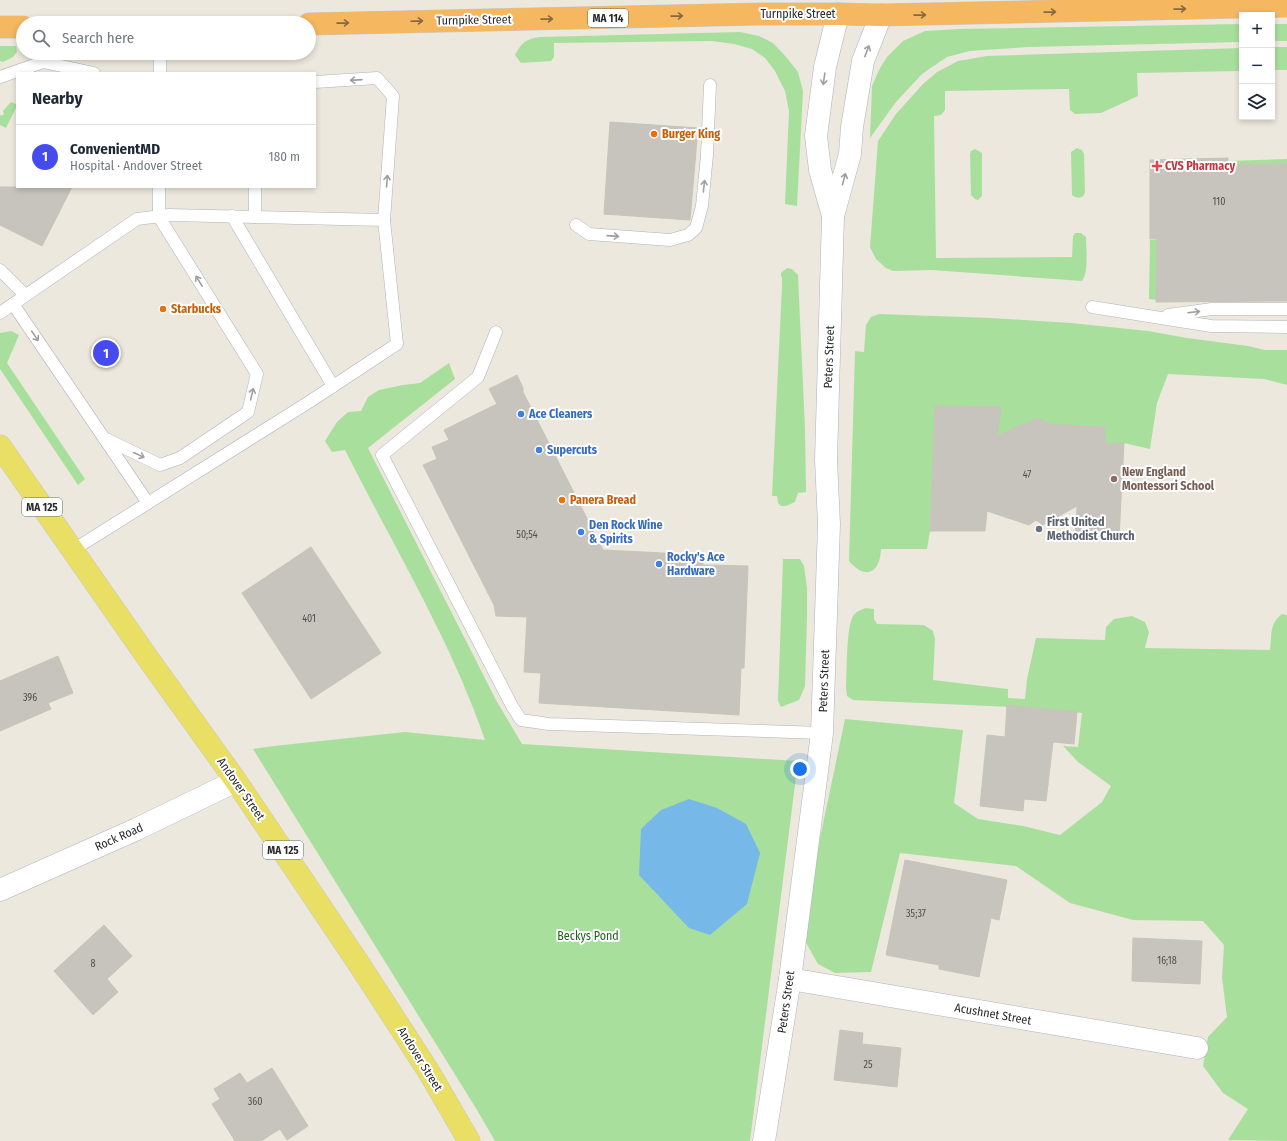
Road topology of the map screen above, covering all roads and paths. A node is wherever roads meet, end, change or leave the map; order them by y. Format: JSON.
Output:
{"nodes":[{"id":1,"x":1287,"y":6,"type":"edge"},
{"id":2,"x":841,"y":7,"type":"edge"},
{"id":3,"x":883,"y":8,"type":"edge"},
{"id":4,"x":316,"y":24,"type":"edge"},
{"id":5,"x":0,"y":27,"type":"edge"},
{"id":6,"x":16,"y":28,"type":"edge"},
{"id":7,"x":160,"y":60,"type":"edge"},
{"id":8,"x":89,"y":72,"type":"edge"},
{"id":9,"x":160,"y":72,"type":"edge"},
{"id":10,"x":0,"y":77,"type":"edge"},
{"id":11,"x":316,"y":82,"type":"edge"},
{"id":12,"x":710,"y":85,"type":"dead end"},
{"id":13,"x":159,"y":188,"type":"edge"},
{"id":14,"x":255,"y":188,"type":"edge"},
{"id":15,"x":232,"y":216,"type":"junction"},
{"id":16,"x":834,"y":216,"type":"junction"},
{"id":17,"x":159,"y":217,"type":"junction"},
{"id":18,"x":255,"y":217,"type":"junction"},
{"id":19,"x":384,"y":220,"type":"junction"},
{"id":20,"x":576,"y":225,"type":"dead end"},
{"id":21,"x":0,"y":270,"type":"edge"},
{"id":22,"x":25,"y":295,"type":"junction"},
{"id":23,"x":13,"y":304,"type":"junction"},
{"id":24,"x":1092,"y":307,"type":"dead end"},
{"id":25,"x":1287,"y":309,"type":"edge"},
{"id":26,"x":0,"y":312,"type":"edge"},
{"id":27,"x":1155,"y":316,"type":"junction"},
{"id":28,"x":1287,"y":327,"type":"edge"},
{"id":29,"x":496,"y":332,"type":"dead end"},
{"id":30,"x":333,"y":386,"type":"junction"},
{"id":31,"x":104,"y":438,"type":"junction"},
{"id":32,"x":0,"y":446,"type":"edge"},
{"id":33,"x":148,"y":503,"type":"junction"},
{"id":34,"x":73,"y":550,"type":"junction"},
{"id":35,"x":822,"y":733,"type":"junction"},
{"id":36,"x":236,"y":781,"type":"junction"},
{"id":37,"x":0,"y":890,"type":"edge"},
{"id":38,"x":790,"y":979,"type":"junction"},
{"id":39,"x":1196,"y":1048,"type":"dead end"},
{"id":40,"x":469,"y":1141,"type":"edge"},
{"id":41,"x":764,"y":1141,"type":"edge"}],
"edges":[{"from":3,"to":1,"type":"highway","name":"Turnpike Street","number":"MA 114","one_way":true},
{"from":2,"to":3,"type":"highway","name":"Turnpike Street","number":"MA 114"},
{"from":4,"to":2,"type":"highway","name":"Turnpike Street","number":"MA 114","one_way":true},
{"from":2,"to":16,"type":"main road","name":"Peters Street","one_way":true},
{"from":16,"to":3,"type":"main road","name":"Peters Street","one_way":true},
{"from":5,"to":6,"type":"highway"},
{"from":7,"to":9,"type":"lane"},
{"from":8,"to":10,"type":"lane"},
{"from":19,"to":11,"type":"lane","one_way":true},
{"from":20,"to":12,"type":"lane","one_way":true},
{"from":13,"to":17,"type":"lane"},
{"from":14,"to":18,"type":"lane"},
{"from":15,"to":17,"type":"lane"},
{"from":15,"to":18,"type":"lane"},
{"from":15,"to":30,"type":"lane"},
{"from":16,"to":35,"type":"main road","name":"Peters Street"},
{"from":17,"to":22,"type":"lane"},
{"from":31,"to":17,"type":"lane","one_way":true},
{"from":18,"to":19,"type":"lane"},
{"from":19,"to":30,"type":"lane"},
{"from":21,"to":22,"type":"lane"},
{"from":22,"to":23,"type":"lane"},
{"from":23,"to":26,"type":"lane"},
{"from":23,"to":31,"type":"lane","one_way":true},
{"from":24,"to":27,"type":"lane"},
{"from":27,"to":25,"type":"lane","one_way":true},
{"from":27,"to":28,"type":"lane"},
{"from":29,"to":35,"type":"lane"},
{"from":30,"to":33,"type":"lane"},
{"from":31,"to":33,"type":"lane"},
{"from":32,"to":34,"type":"main road","name":"Andover Street","number":"MA 125"},
{"from":33,"to":34,"type":"lane"},
{"from":34,"to":36,"type":"main road","name":"Andover Street","number":"MA 125"},
{"from":35,"to":38,"type":"main road","name":"Peters Street"},
{"from":36,"to":37,"type":"main road","name":"Rock Road"},
{"from":36,"to":40,"type":"main road","name":"Andover Street","number":"MA 125"},
{"from":38,"to":39,"type":"main road","name":"Acushnet Street"},
{"from":38,"to":41,"type":"main road","name":"Peters Street"}]}
